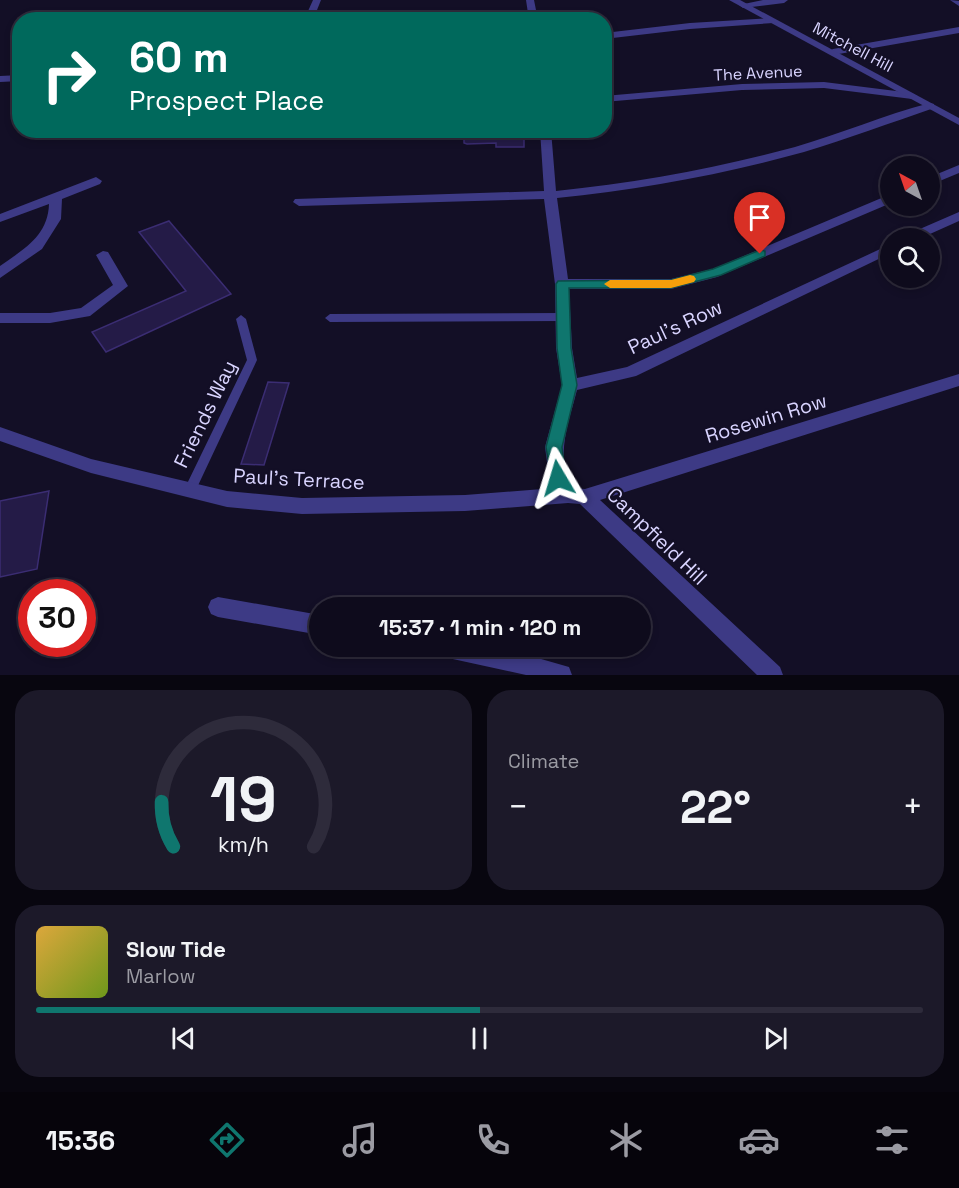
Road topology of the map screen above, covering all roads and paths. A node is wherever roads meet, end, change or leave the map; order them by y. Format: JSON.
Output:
{"nodes":[{"id":1,"x":733,"y":0,"type":"edge"},
{"id":2,"x":784,"y":0,"type":"edge"},
{"id":3,"x":954,"y":0,"type":"edge"},
{"id":4,"x":959,"y":3,"type":"edge"},
{"id":5,"x":743,"y":5,"type":"junction"},
{"id":6,"x":770,"y":21,"type":"junction"},
{"id":7,"x":959,"y":30,"type":"edge"},
{"id":8,"x":612,"y":35,"type":"edge"},
{"id":9,"x":833,"y":51,"type":"junction"},
{"id":10,"x":912,"y":96,"type":"junction"},
{"id":11,"x":612,"y":98,"type":"edge"},
{"id":12,"x":930,"y":106,"type":"junction"},
{"id":13,"x":959,"y":122,"type":"edge"},
{"id":14,"x":546,"y":138,"type":"edge"},
{"id":15,"x":959,"y":169,"type":"edge"},
{"id":16,"x":940,"y":177,"type":"edge"},
{"id":17,"x":96,"y":181,"type":"dead end"},
{"id":18,"x":550,"y":195,"type":"junction"},
{"id":19,"x":56,"y":197,"type":"junction"},
{"id":20,"x":299,"y":202,"type":"dead end"},
{"id":21,"x":880,"y":203,"type":"edge"},
{"id":22,"x":959,"y":216,"type":"edge"},
{"id":23,"x":0,"y":218,"type":"edge"},
{"id":24,"x":933,"y":228,"type":"edge"},
{"id":25,"x":880,"y":253,"type":"edge"},
{"id":26,"x":103,"y":255,"type":"dead end"},
{"id":27,"x":0,"y":273,"type":"edge"},
{"id":28,"x":562,"y":284,"type":"junction"},
{"id":29,"x":563,"y":317,"type":"junction"},
{"id":30,"x":0,"y":318,"type":"edge"},
{"id":31,"x":330,"y":318,"type":"dead end"},
{"id":32,"x":241,"y":319,"type":"dead end"},
{"id":33,"x":959,"y":380,"type":"edge"},
{"id":34,"x":570,"y":385,"type":"junction"},
{"id":35,"x":0,"y":434,"type":"edge"},
{"id":36,"x":190,"y":490,"type":"junction"},
{"id":37,"x":576,"y":496,"type":"junction"},
{"id":38,"x":218,"y":607,"type":"dead end"},
{"id":39,"x":309,"y":623,"type":"edge"},
{"id":40,"x":496,"y":657,"type":"edge"},
{"id":41,"x":561,"y":675,"type":"edge"},
{"id":42,"x":771,"y":675,"type":"edge"}],
"edges":[{"from":1,"to":5,"type":"street","name":"Mitchell Hill"},
{"from":2,"to":5,"type":"street"},
{"from":3,"to":4,"type":"lane"},
{"from":5,"to":6,"type":"street","name":"Mitchell Hill"},
{"from":6,"to":8,"type":"street"},
{"from":6,"to":9,"type":"street","name":"Mitchell Hill"},
{"from":7,"to":9,"type":"street"},
{"from":9,"to":10,"type":"street","name":"Mitchell Hill"},
{"from":10,"to":11,"type":"street","name":"The Avenue"},
{"from":10,"to":12,"type":"street","name":"Mitchell Hill"},
{"from":12,"to":13,"type":"street","name":"Mitchell Hill"},
{"from":12,"to":18,"type":"street"},
{"from":14,"to":18,"type":"street","name":"Campfield Hill"},
{"from":15,"to":16,"type":"street"},
{"from":17,"to":19,"type":"street"},
{"from":18,"to":20,"type":"street"},
{"from":18,"to":28,"type":"street","name":"Campfield Hill"},
{"from":19,"to":23,"type":"street"},
{"from":19,"to":27,"type":"street"},
{"from":21,"to":28,"type":"street"},
{"from":22,"to":24,"type":"street"},
{"from":25,"to":34,"type":"street","name":"Paul's Row"},
{"from":26,"to":30,"type":"street"},
{"from":28,"to":29,"type":"street","name":"Campfield Hill"},
{"from":29,"to":31,"type":"lane"},
{"from":29,"to":34,"type":"street","name":"Campfield Hill"},
{"from":32,"to":36,"type":"lane","name":"Friends Way"},
{"from":33,"to":37,"type":"street","name":"Rosewin Row"},
{"from":34,"to":37,"type":"street","name":"Campfield Hill"},
{"from":35,"to":36,"type":"street","name":"Paul's Terrace"},
{"from":36,"to":37,"type":"street","name":"Paul's Terrace"},
{"from":37,"to":42,"type":"street","name":"Campfield Hill"},
{"from":38,"to":39,"type":"street"},
{"from":40,"to":41,"type":"street"}]}
